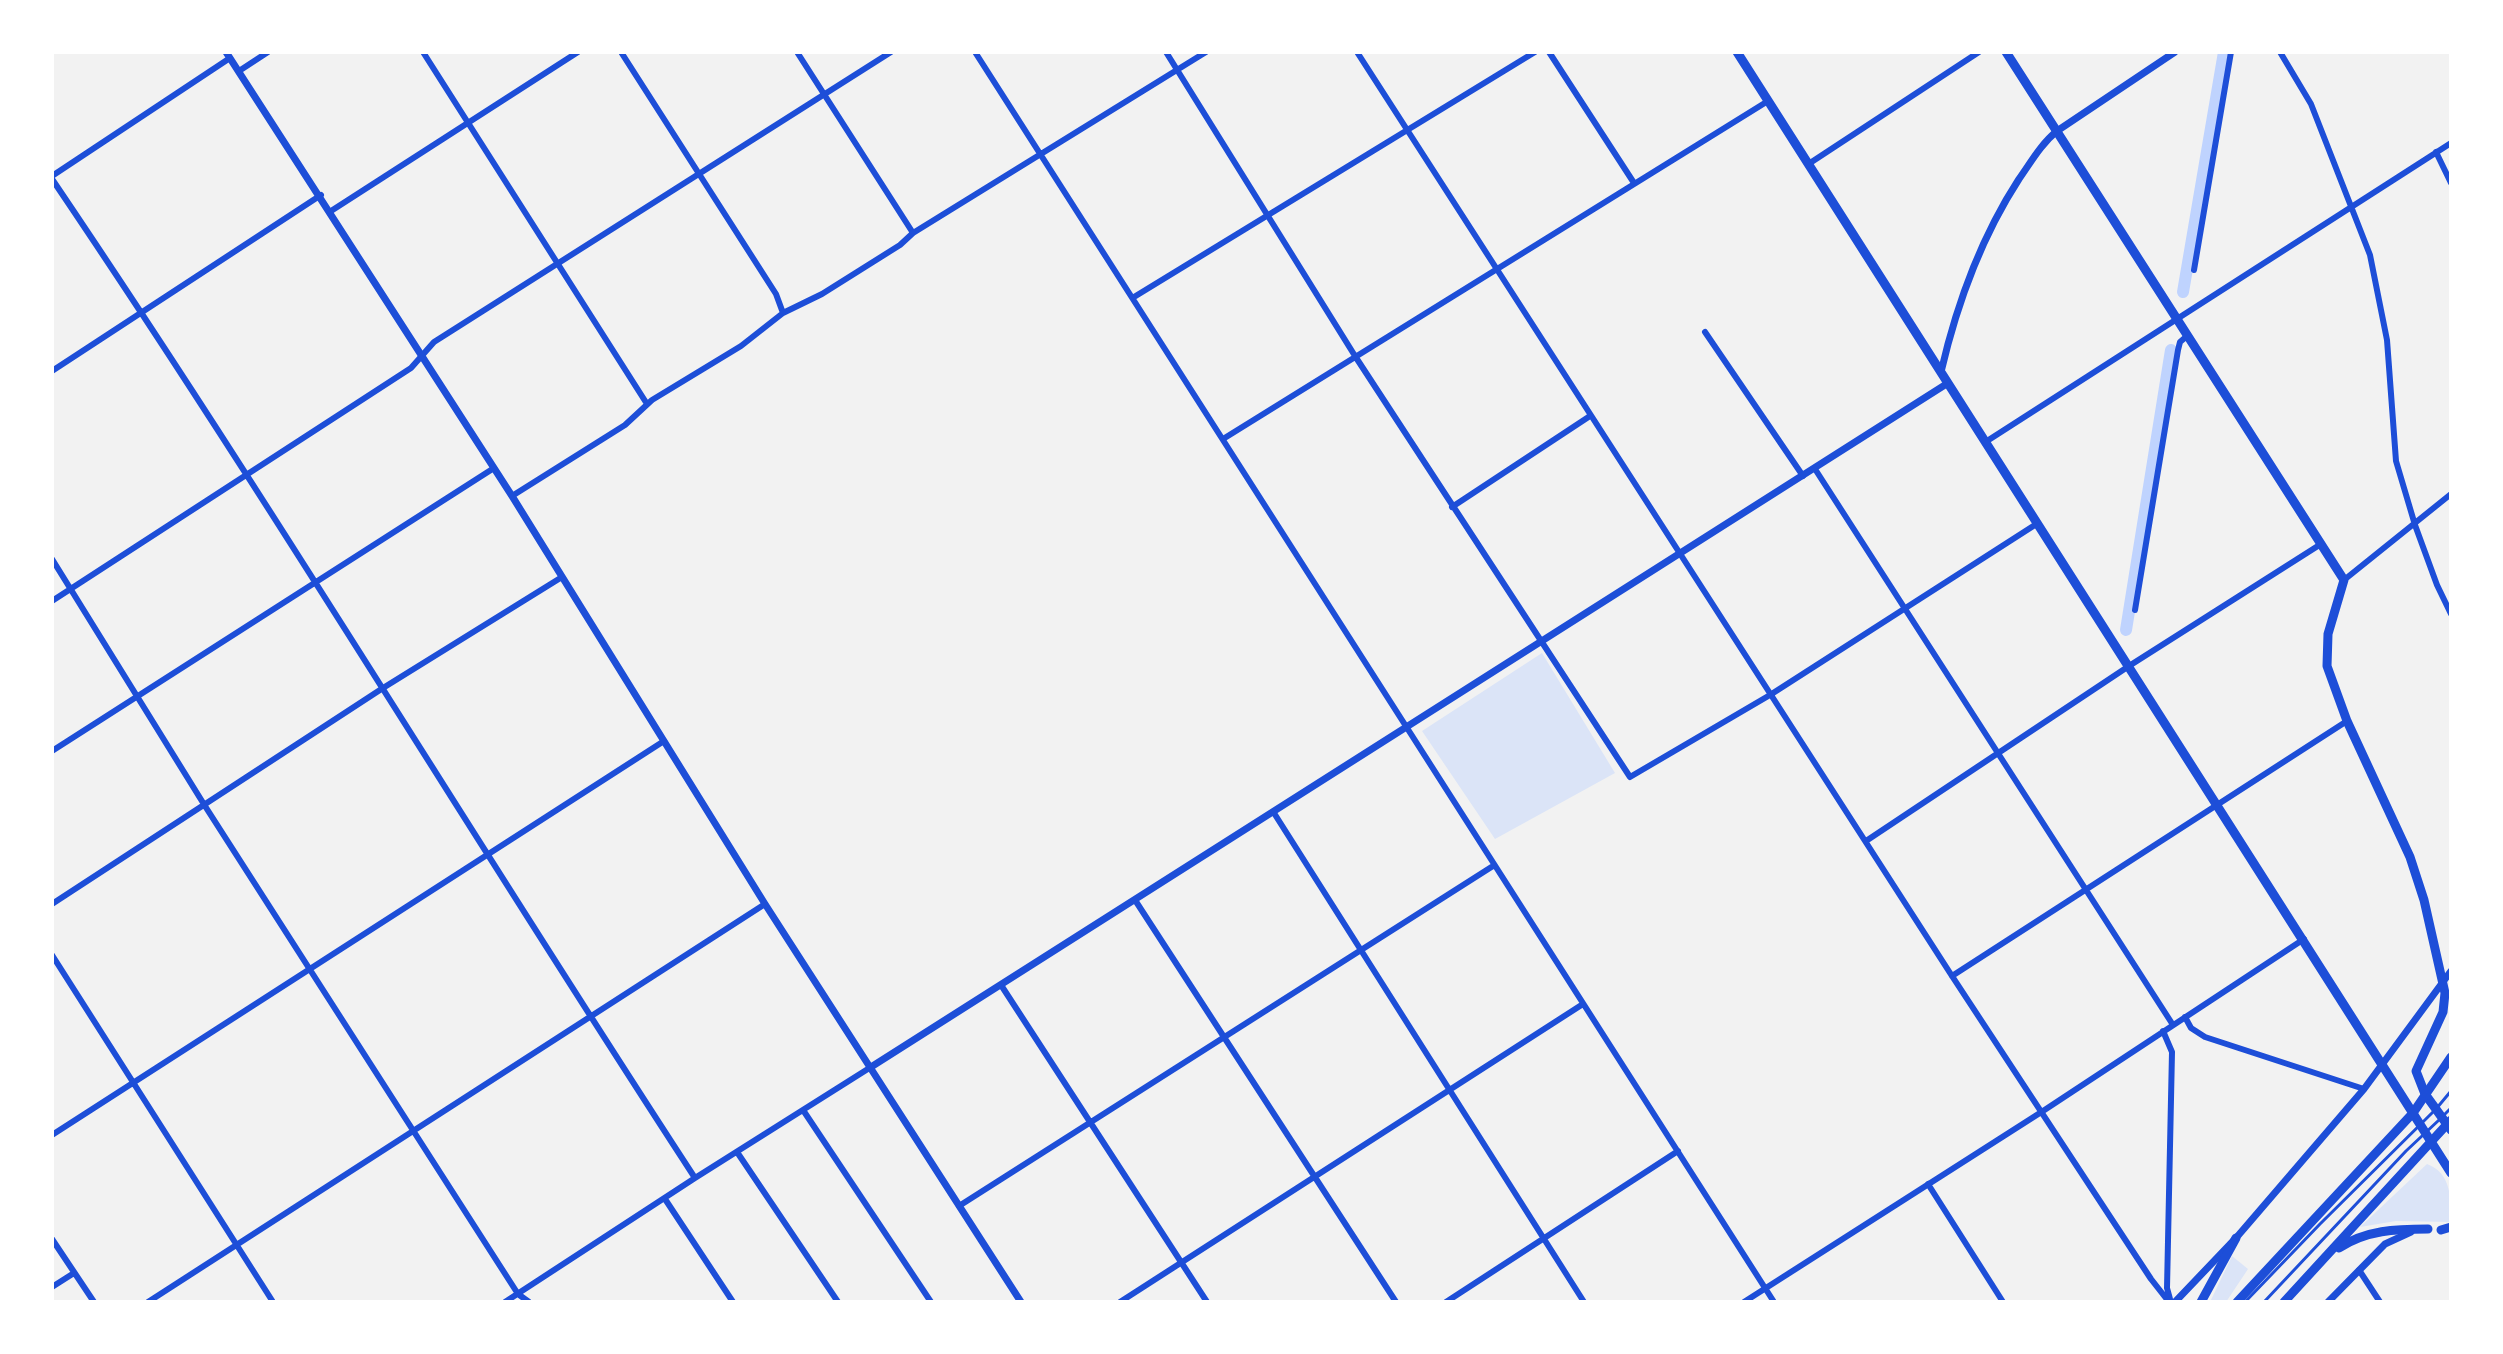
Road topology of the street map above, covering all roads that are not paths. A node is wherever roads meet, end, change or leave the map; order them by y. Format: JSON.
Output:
{"nodes":[{"id":1,"x":268,"y":52,"type":"edge"},
{"id":2,"x":423,"y":52,"type":"edge"},
{"id":3,"x":578,"y":52,"type":"edge"},
{"id":4,"x":621,"y":52,"type":"edge"},
{"id":5,"x":797,"y":52,"type":"edge"},
{"id":6,"x":891,"y":52,"type":"edge"},
{"id":7,"x":975,"y":52,"type":"edge"},
{"id":8,"x":1166,"y":52,"type":"edge"},
{"id":9,"x":1206,"y":52,"type":"edge"},
{"id":10,"x":1357,"y":52,"type":"edge"},
{"id":11,"x":1535,"y":52,"type":"edge"},
{"id":12,"x":1549,"y":52,"type":"edge"},
{"id":13,"x":1979,"y":52,"type":"edge"},
{"id":14,"x":2006,"y":52,"type":"edge"},
{"id":15,"x":2175,"y":52,"type":"edge"},
{"id":16,"x":2231,"y":52,"type":"edge"},
{"id":17,"x":2280,"y":52,"type":"edge"},
{"id":18,"x":1741,"y":53,"type":"edge"},
{"id":19,"x":228,"y":55,"type":"edge"},
{"id":20,"x":1177,"y":70,"type":"junction"},
{"id":21,"x":239,"y":71,"type":"junction"},
{"id":22,"x":824,"y":95,"type":"junction"},
{"id":23,"x":1768,"y":101,"type":"junction"},
{"id":24,"x":468,"y":122,"type":"junction"},
{"id":25,"x":1407,"y":129,"type":"junction"},
{"id":26,"x":2057,"y":131,"type":"junction"},
{"id":27,"x":2451,"y":143,"type":"edge"},
{"id":28,"x":2436,"y":152,"type":"junction"},
{"id":29,"x":1041,"y":156,"type":"junction"},
{"id":30,"x":1810,"y":163,"type":"junction"},
{"id":31,"x":697,"y":174,"type":"junction"},
{"id":32,"x":52,"y":177,"type":"edge"},
{"id":33,"x":1634,"y":183,"type":"junction"},
{"id":34,"x":2451,"y":183,"type":"edge"},
{"id":35,"x":321,"y":195,"type":"junction"},
{"id":36,"x":2352,"y":207,"type":"junction"},
{"id":37,"x":331,"y":211,"type":"junction"},
{"id":38,"x":1268,"y":215,"type":"junction"},
{"id":39,"x":913,"y":233,"type":"junction"},
{"id":40,"x":558,"y":263,"type":"junction"},
{"id":41,"x":1497,"y":269,"type":"junction"},
{"id":42,"x":2194,"y":270,"type":"dead end"},
{"id":43,"x":1134,"y":297,"type":"junction"},
{"id":44,"x":143,"y":313,"type":"junction"},
{"id":45,"x":783,"y":313,"type":"junction"},
{"id":46,"x":2175,"y":319,"type":"junction"},
{"id":47,"x":1705,"y":332,"type":"dead end"},
{"id":48,"x":2187,"y":336,"type":"junction"},
{"id":49,"x":421,"y":354,"type":"junction"},
{"id":50,"x":1355,"y":356,"type":"junction"},
{"id":51,"x":52,"y":371,"type":"edge"},
{"id":52,"x":1941,"y":372,"type":"junction"},
{"id":53,"x":1948,"y":383,"type":"junction"},
{"id":54,"x":647,"y":404,"type":"junction"},
{"id":55,"x":1590,"y":416,"type":"junction"},
{"id":56,"x":1223,"y":439,"type":"junction"},
{"id":57,"x":1987,"y":441,"type":"junction"},
{"id":58,"x":494,"y":468,"type":"junction"},
{"id":59,"x":1815,"y":469,"type":"junction"},
{"id":60,"x":246,"y":474,"type":"junction"},
{"id":61,"x":1803,"y":476,"type":"junction"},
{"id":62,"x":2451,"y":494,"type":"edge"},
{"id":63,"x":512,"y":496,"type":"junction"},
{"id":64,"x":1452,"y":507,"type":"junction"},
{"id":65,"x":2038,"y":523,"type":"junction"},
{"id":66,"x":2415,"y":525,"type":"junction"},
{"id":67,"x":2321,"y":544,"type":"junction"},
{"id":68,"x":1679,"y":553,"type":"junction"},
{"id":69,"x":52,"y":559,"type":"edge"},
{"id":70,"x":562,"y":577,"type":"junction"},
{"id":71,"x":2344,"y":580,"type":"junction"},
{"id":72,"x":316,"y":581,"type":"junction"},
{"id":73,"x":71,"y":588,"type":"junction"},
{"id":74,"x":52,"y":601,"type":"edge"},
{"id":75,"x":1905,"y":610,"type":"junction"},
{"id":76,"x":2135,"y":610,"type":"dead end"},
{"id":77,"x":2451,"y":614,"type":"edge"},
{"id":78,"x":1541,"y":642,"type":"junction"},
{"id":79,"x":2129,"y":666,"type":"junction"},
{"id":80,"x":383,"y":688,"type":"junction"},
{"id":81,"x":1770,"y":695,"type":"junction"},
{"id":82,"x":138,"y":696,"type":"junction"},
{"id":83,"x":2347,"y":721,"type":"junction"},
{"id":84,"x":1407,"y":728,"type":"junction"},
{"id":85,"x":664,"y":741,"type":"junction"},
{"id":86,"x":52,"y":751,"type":"edge"},
{"id":87,"x":1998,"y":753,"type":"junction"},
{"id":88,"x":2218,"y":804,"type":"junction"},
{"id":89,"x":205,"y":806,"type":"junction"},
{"id":90,"x":1274,"y":813,"type":"junction"},
{"id":91,"x":1866,"y":841,"type":"junction"},
{"id":92,"x":488,"y":854,"type":"junction"},
{"id":93,"x":1493,"y":866,"type":"junction"},
{"id":94,"x":2086,"y":888,"type":"junction"},
{"id":95,"x":1135,"y":900,"type":"junction"},
{"id":96,"x":52,"y":904,"type":"edge"},
{"id":97,"x":765,"y":904,"type":"junction"},
{"id":98,"x":2304,"y":939,"type":"junction"},
{"id":99,"x":1360,"y":951,"type":"junction"},
{"id":100,"x":52,"y":955,"type":"edge"},
{"id":101,"x":309,"y":969,"type":"junction"},
{"id":102,"x":2451,"y":971,"type":"edge"},
{"id":103,"x":1952,"y":976,"type":"junction"},
{"id":104,"x":2443,"y":982,"type":"junction"},
{"id":105,"x":1001,"y":985,"type":"junction"},
{"id":106,"x":1583,"y":1004,"type":"junction"},
{"id":107,"x":590,"y":1017,"type":"junction"},
{"id":108,"x":2185,"y":1017,"type":"junction"},
{"id":109,"x":2173,"y":1025,"type":"junction"},
{"id":110,"x":2163,"y":1031,"type":"junction"},
{"id":111,"x":1224,"y":1038,"type":"junction"},
{"id":112,"x":2451,"y":1057,"type":"edge"},
{"id":113,"x":2383,"y":1065,"type":"junction"},
{"id":114,"x":871,"y":1067,"type":"junction"},
{"id":115,"x":134,"y":1083,"type":"junction"},
{"id":116,"x":2364,"y":1089,"type":"junction"},
{"id":117,"x":1448,"y":1090,"type":"junction"},
{"id":118,"x":2451,"y":1091,"type":"edge"},
{"id":119,"x":2425,"y":1094,"type":"junction"},
{"id":120,"x":2451,"y":1108,"type":"edge"},
{"id":121,"x":803,"y":1110,"type":"junction"},
{"id":122,"x":2043,"y":1111,"type":"junction"},
{"id":123,"x":2413,"y":1113,"type":"junction"},
{"id":124,"x":2445,"y":1120,"type":"edge"},
{"id":125,"x":1092,"y":1121,"type":"junction"},
{"id":126,"x":415,"y":1130,"type":"junction"},
{"id":127,"x":2426,"y":1133,"type":"junction"},
{"id":128,"x":52,"y":1135,"type":"edge"},
{"id":129,"x":1678,"y":1151,"type":"junction"},
{"id":130,"x":737,"y":1152,"type":"junction"},
{"id":131,"x":2451,"y":1173,"type":"edge"},
{"id":132,"x":1313,"y":1175,"type":"junction"},
{"id":133,"x":695,"y":1178,"type":"junction"},
{"id":134,"x":1928,"y":1184,"type":"junction"},
{"id":135,"x":665,"y":1199,"type":"junction"},
{"id":136,"x":959,"y":1206,"type":"junction"},
{"id":137,"x":2428,"y":1229,"type":"junction"},
{"id":138,"x":2448,"y":1229,"type":"edge"},
{"id":139,"x":2236,"y":1238,"type":"junction"},
{"id":140,"x":52,"y":1239,"type":"edge"},
{"id":141,"x":1543,"y":1239,"type":"junction"},
{"id":142,"x":238,"y":1244,"type":"junction"},
{"id":143,"x":2327,"y":1257,"type":"junction"},
{"id":144,"x":1181,"y":1262,"type":"junction"},
{"id":145,"x":2359,"y":1270,"type":"junction"},
{"id":146,"x":74,"y":1273,"type":"junction"},
{"id":147,"x":52,"y":1287,"type":"edge"},
{"id":148,"x":1765,"y":1289,"type":"junction"},
{"id":149,"x":518,"y":1298,"type":"edge"},
{"id":150,"x":94,"y":1302,"type":"edge"},
{"id":151,"x":148,"y":1302,"type":"edge"},
{"id":152,"x":273,"y":1302,"type":"edge"},
{"id":153,"x":505,"y":1302,"type":"edge"},
{"id":154,"x":529,"y":1302,"type":"edge"},
{"id":155,"x":733,"y":1302,"type":"edge"},
{"id":156,"x":838,"y":1302,"type":"edge"},
{"id":157,"x":931,"y":1302,"type":"edge"},
{"id":158,"x":1021,"y":1302,"type":"edge"},
{"id":159,"x":1120,"y":1302,"type":"edge"},
{"id":160,"x":1207,"y":1302,"type":"edge"},
{"id":161,"x":1396,"y":1302,"type":"edge"},
{"id":162,"x":1446,"y":1302,"type":"edge"},
{"id":163,"x":1584,"y":1302,"type":"edge"},
{"id":164,"x":1744,"y":1302,"type":"edge"},
{"id":165,"x":1774,"y":1302,"type":"edge"},
{"id":166,"x":2003,"y":1302,"type":"edge"},
{"id":167,"x":2172,"y":1302,"type":"edge"},
{"id":168,"x":2201,"y":1302,"type":"edge"},
{"id":169,"x":2237,"y":1302,"type":"edge"},
{"id":170,"x":2245,"y":1302,"type":"edge"},
{"id":171,"x":2264,"y":1302,"type":"edge"},
{"id":172,"x":2284,"y":1302,"type":"edge"},
{"id":173,"x":2328,"y":1302,"type":"edge"},
{"id":174,"x":2380,"y":1302,"type":"edge"}],
"edges":[{"from":1,"to":21,"type":"street"},
{"from":2,"to":24,"type":"street"},
{"from":3,"to":24,"type":"street"},
{"from":4,"to":31,"type":"street"},
{"from":5,"to":22,"type":"street"},
{"from":6,"to":22,"type":"street"},
{"from":7,"to":29,"type":"street"},
{"from":8,"to":20,"type":"street"},
{"from":9,"to":20,"type":"street"},
{"from":10,"to":25,"type":"street"},
{"from":11,"to":25,"type":"street"},
{"from":12,"to":33,"type":"street"},
{"from":13,"to":30,"type":"street"},
{"from":14,"to":26,"type":"main road"},
{"from":15,"to":26,"type":"street"},
{"from":16,"to":42,"type":"street"},
{"from":17,"to":36,"type":"street"},
{"from":18,"to":23,"type":"main road"},
{"from":19,"to":21,"type":"street"},
{"from":19,"to":32,"type":"street"},
{"from":20,"to":29,"type":"street"},
{"from":20,"to":38,"type":"street"},
{"from":21,"to":35,"type":"street"},
{"from":22,"to":31,"type":"street"},
{"from":22,"to":39,"type":"street"},
{"from":23,"to":30,"type":"main road"},
{"from":23,"to":33,"type":"street"},
{"from":24,"to":37,"type":"street"},
{"from":24,"to":40,"type":"street"},
{"from":25,"to":38,"type":"street"},
{"from":25,"to":41,"type":"street"},
{"from":26,"to":46,"type":"main road"},
{"from":26,"to":52,"type":"street"},
{"from":27,"to":28,"type":"street"},
{"from":28,"to":34,"type":"street"},
{"from":28,"to":36,"type":"street"},
{"from":29,"to":39,"type":"street"},
{"from":29,"to":43,"type":"street"},
{"from":30,"to":52,"type":"main road"},
{"from":31,"to":40,"type":"street"},
{"from":31,"to":45,"type":"street"},
{"from":32,"to":44,"type":"street"},
{"from":33,"to":41,"type":"street"},
{"from":35,"to":37,"type":"street"},
{"from":35,"to":44,"type":"street"},
{"from":36,"to":46,"type":"street"},
{"from":36,"to":66,"type":"street"},
{"from":37,"to":49,"type":"street"},
{"from":38,"to":43,"type":"street"},
{"from":38,"to":50,"type":"street"},
{"from":39,"to":45,"type":"street"},
{"from":40,"to":49,"type":"street"},
{"from":40,"to":54,"type":"street"},
{"from":41,"to":50,"type":"street"},
{"from":41,"to":55,"type":"street"},
{"from":43,"to":56,"type":"street"},
{"from":44,"to":51,"type":"street"},
{"from":44,"to":60,"type":"street"},
{"from":45,"to":54,"type":"street"},
{"from":46,"to":48,"type":"main road"},
{"from":46,"to":57,"type":"street"},
{"from":47,"to":61,"type":"street"},
{"from":48,"to":67,"type":"main road"},
{"from":48,"to":76,"type":"street"},
{"from":49,"to":58,"type":"street"},
{"from":49,"to":60,"type":"street"},
{"from":50,"to":56,"type":"street"},
{"from":50,"to":64,"type":"street"},
{"from":52,"to":53,"type":"main road"},
{"from":53,"to":57,"type":"main road"},
{"from":53,"to":59,"type":"street"},
{"from":54,"to":63,"type":"street"},
{"from":55,"to":64,"type":"street"},
{"from":55,"to":68,"type":"street"},
{"from":56,"to":84,"type":"street"},
{"from":57,"to":65,"type":"main road"},
{"from":58,"to":63,"type":"street"},
{"from":58,"to":72,"type":"street"},
{"from":59,"to":61,"type":"street"},
{"from":59,"to":75,"type":"street"},
{"from":60,"to":72,"type":"street"},
{"from":60,"to":73,"type":"street"},
{"from":61,"to":68,"type":"street"},
{"from":62,"to":66,"type":"street"},
{"from":63,"to":70,"type":"street"},
{"from":64,"to":78,"type":"street"},
{"from":65,"to":75,"type":"street"},
{"from":65,"to":79,"type":"main road"},
{"from":66,"to":71,"type":"street"},
{"from":66,"to":77,"type":"street"},
{"from":67,"to":71,"type":"main road"},
{"from":67,"to":79,"type":"street"},
{"from":68,"to":78,"type":"street"},
{"from":68,"to":81,"type":"street"},
{"from":69,"to":73,"type":"street"},
{"from":70,"to":80,"type":"street"},
{"from":70,"to":85,"type":"street"},
{"from":71,"to":83,"type":"main road"},
{"from":72,"to":80,"type":"street"},
{"from":72,"to":82,"type":"street"},
{"from":73,"to":74,"type":"street"},
{"from":73,"to":82,"type":"street"},
{"from":75,"to":81,"type":"street"},
{"from":75,"to":87,"type":"street"},
{"from":78,"to":81,"type":"street"},
{"from":78,"to":84,"type":"street"},
{"from":79,"to":87,"type":"street"},
{"from":79,"to":88,"type":"main road"},
{"from":80,"to":89,"type":"street"},
{"from":80,"to":92,"type":"street"},
{"from":81,"to":91,"type":"street"},
{"from":82,"to":86,"type":"street"},
{"from":82,"to":89,"type":"street"},
{"from":83,"to":88,"type":"street"},
{"from":83,"to":104,"type":"main road"},
{"from":84,"to":90,"type":"street"},
{"from":84,"to":93,"type":"street"},
{"from":85,"to":92,"type":"street"},
{"from":85,"to":97,"type":"street"},
{"from":87,"to":91,"type":"street"},
{"from":87,"to":94,"type":"street"},
{"from":88,"to":94,"type":"street"},
{"from":88,"to":98,"type":"main road"},
{"from":89,"to":96,"type":"street"},
{"from":89,"to":101,"type":"street"},
{"from":90,"to":95,"type":"street"},
{"from":90,"to":99,"type":"street"},
{"from":91,"to":103,"type":"street"},
{"from":92,"to":101,"type":"street"},
{"from":92,"to":107,"type":"street"},
{"from":93,"to":99,"type":"street"},
{"from":93,"to":106,"type":"street"},
{"from":94,"to":103,"type":"street"},
{"from":94,"to":109,"type":"street"},
{"from":95,"to":105,"type":"street"},
{"from":95,"to":111,"type":"street"},
{"from":97,"to":107,"type":"street"},
{"from":97,"to":114,"type":"street"},
{"from":98,"to":108,"type":"street"},
{"from":98,"to":113,"type":"main road"},
{"from":99,"to":111,"type":"street"},
{"from":99,"to":117,"type":"street"},
{"from":100,"to":115,"type":"street"},
{"from":101,"to":115,"type":"street"},
{"from":101,"to":126,"type":"street"},
{"from":102,"to":104,"type":"street"},
{"from":103,"to":122,"type":"street"},
{"from":104,"to":113,"type":"street"},
{"from":104,"to":119,"type":"main road"},
{"from":105,"to":114,"type":"street"},
{"from":105,"to":125,"type":"street"},
{"from":106,"to":117,"type":"street"},
{"from":106,"to":129,"type":"street"},
{"from":107,"to":126,"type":"street"},
{"from":107,"to":133,"type":"street"},
{"from":108,"to":109,"type":"street"},
{"from":108,"to":116,"type":"street"},
{"from":109,"to":110,"type":"street"},
{"from":110,"to":122,"type":"street"},
{"from":110,"to":167,"type":"street"},
{"from":111,"to":125,"type":"street"},
{"from":111,"to":132,"type":"street"},
{"from":112,"to":119,"type":"main road"},
{"from":113,"to":116,"type":"street"},
{"from":113,"to":123,"type":"main road"},
{"from":114,"to":121,"type":"street"},
{"from":114,"to":136,"type":"street"},
{"from":115,"to":128,"type":"street"},
{"from":115,"to":142,"type":"street"},
{"from":116,"to":139,"type":"street"},
{"from":117,"to":132,"type":"street"},
{"from":117,"to":141,"type":"street"},
{"from":118,"to":124,"type":"lane"},
{"from":119,"to":123,"type":"main road"},
{"from":119,"to":124,"type":"main road"},
{"from":120,"to":124,"type":"lane"},
{"from":121,"to":130,"type":"street"},
{"from":121,"to":157,"type":"street"},
{"from":122,"to":134,"type":"street"},
{"from":122,"to":167,"type":"street"},
{"from":123,"to":127,"type":"main road"},
{"from":123,"to":169,"type":"main road"},
{"from":124,"to":127,"type":"main road"},
{"from":124,"to":127,"type":"lane"},
{"from":125,"to":136,"type":"street"},
{"from":125,"to":144,"type":"street"},
{"from":126,"to":142,"type":"street"},
{"from":126,"to":149,"type":"street"},
{"from":127,"to":131,"type":"main road"},
{"from":127,"to":143,"type":"main road"},
{"from":127,"to":170,"type":"lane"},
{"from":127,"to":171,"type":"lane"},
{"from":129,"to":141,"type":"street"},
{"from":129,"to":148,"type":"street"},
{"from":130,"to":133,"type":"street"},
{"from":130,"to":156,"type":"street"},
{"from":132,"to":144,"type":"street"},
{"from":132,"to":161,"type":"street"},
{"from":133,"to":135,"type":"street"},
{"from":134,"to":148,"type":"street"},
{"from":134,"to":166,"type":"street"},
{"from":135,"to":149,"type":"street"},
{"from":135,"to":155,"type":"street"},
{"from":136,"to":158,"type":"street"},
{"from":137,"to":138,"type":"street"},
{"from":137,"to":143,"type":"main road"},
{"from":137,"to":145,"type":"street"},
{"from":139,"to":167,"type":"street"},
{"from":139,"to":168,"type":"main road"},
{"from":140,"to":146,"type":"street"},
{"from":141,"to":162,"type":"street"},
{"from":141,"to":163,"type":"street"},
{"from":142,"to":151,"type":"street"},
{"from":142,"to":152,"type":"street"},
{"from":143,"to":172,"type":"main road"},
{"from":144,"to":159,"type":"street"},
{"from":144,"to":160,"type":"street"},
{"from":145,"to":173,"type":"street"},
{"from":145,"to":174,"type":"street"},
{"from":146,"to":147,"type":"street"},
{"from":146,"to":150,"type":"street"},
{"from":148,"to":164,"type":"street"},
{"from":148,"to":165,"type":"street"},
{"from":149,"to":153,"type":"street"},
{"from":149,"to":154,"type":"street"}]}
